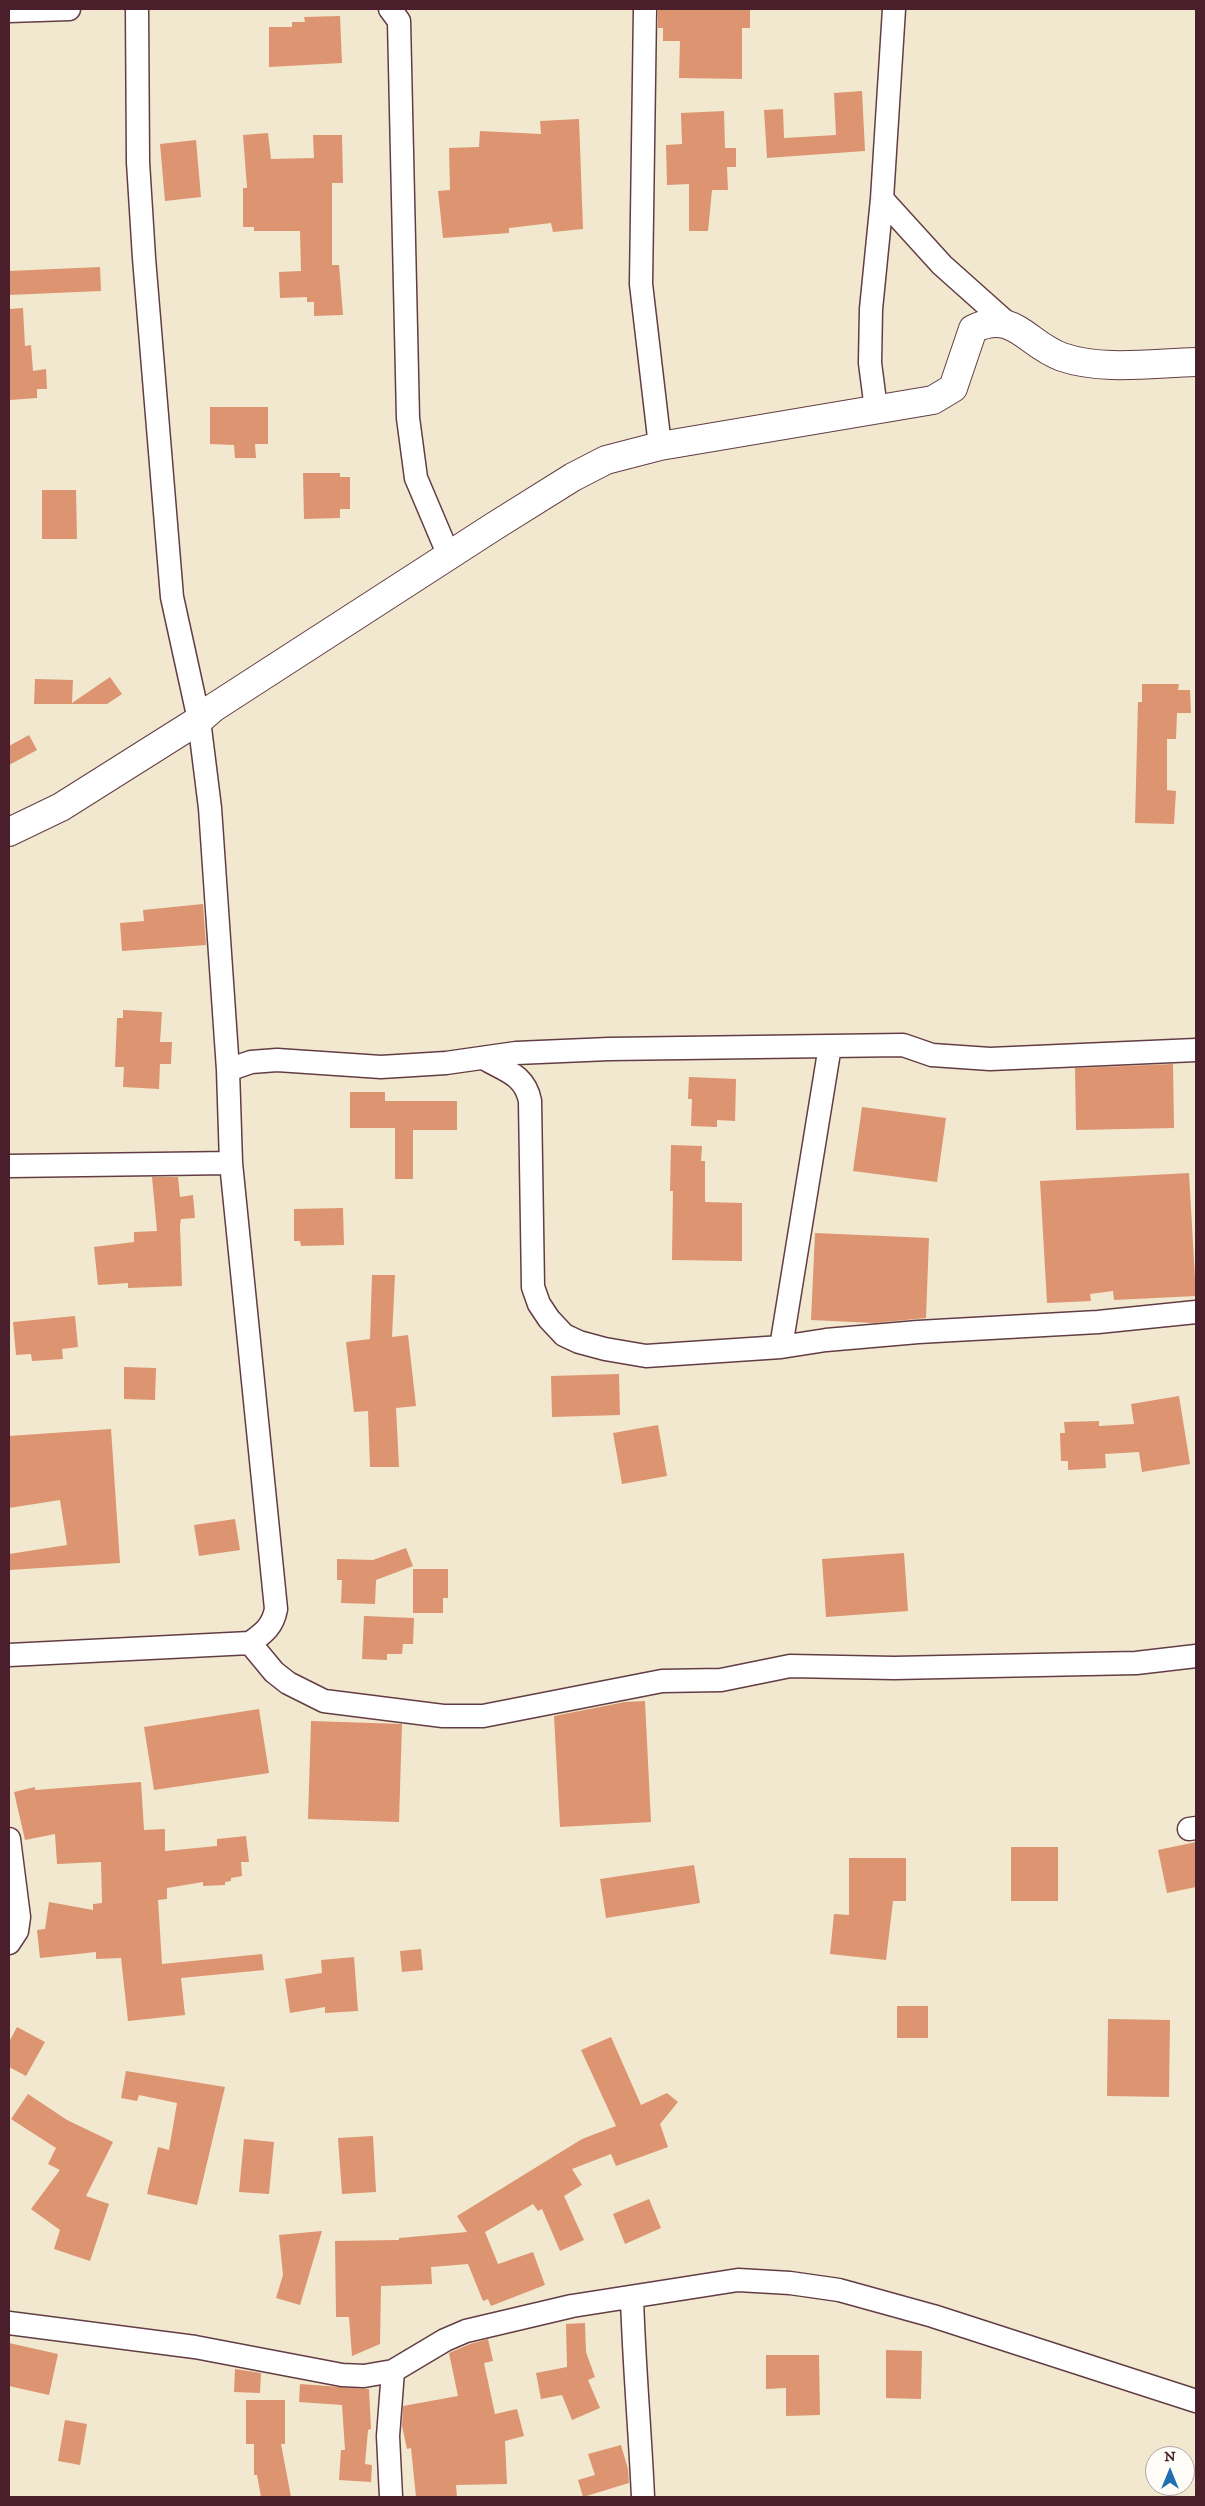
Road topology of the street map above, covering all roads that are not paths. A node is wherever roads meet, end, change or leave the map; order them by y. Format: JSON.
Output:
{"nodes":[{"id":1,"x":69,"y":9,"type":"edge"},
{"id":2,"x":137,"y":9,"type":"edge"},
{"id":3,"x":390,"y":9,"type":"edge"},
{"id":4,"x":645,"y":9,"type":"edge"},
{"id":5,"x":894,"y":9,"type":"edge"},
{"id":6,"x":9,"y":11,"type":"edge"},
{"id":7,"x":882,"y":200,"type":"junction"},
{"id":8,"x":1007,"y":323,"type":"junction"},
{"id":9,"x":1196,"y":362,"type":"edge"},
{"id":10,"x":876,"y":409,"type":"junction"},
{"id":11,"x":660,"y":446,"type":"junction"},
{"id":12,"x":448,"y":556,"type":"junction"},
{"id":13,"x":199,"y":720,"type":"junction"},
{"id":14,"x":9,"y":832,"type":"edge"},
{"id":15,"x":830,"y":1046,"type":"junction"},
{"id":16,"x":1196,"y":1050,"type":"edge"},
{"id":17,"x":484,"y":1059,"type":"junction"},
{"id":18,"x":228,"y":1070,"type":"junction"},
{"id":19,"x":231,"y":1163,"type":"junction"},
{"id":20,"x":9,"y":1166,"type":"edge"},
{"id":21,"x":1196,"y":1312,"type":"edge"},
{"id":22,"x":781,"y":1347,"type":"junction"},
{"id":23,"x":250,"y":1643,"type":"junction"},
{"id":24,"x":9,"y":1655,"type":"edge"},
{"id":25,"x":1196,"y":1656,"type":"edge"},
{"id":26,"x":9,"y":1839,"type":"edge"},
{"id":27,"x":9,"y":1944,"type":"edge"},
{"id":28,"x":632,"y":2298,"type":"junction"},
{"id":29,"x":9,"y":2323,"type":"edge"},
{"id":30,"x":393,"y":2371,"type":"junction"},
{"id":31,"x":1196,"y":2401,"type":"edge"},
{"id":32,"x":391,"y":2497,"type":"edge"},
{"id":33,"x":643,"y":2497,"type":"edge"}],
"edges":[{"from":1,"to":6,"type":"street"},
{"from":2,"to":13,"type":"street"},
{"from":3,"to":12,"type":"street"},
{"from":4,"to":11,"type":"street"},
{"from":5,"to":7,"type":"street"},
{"from":7,"to":8,"type":"street"},
{"from":7,"to":10,"type":"street"},
{"from":8,"to":9,"type":"street"},
{"from":8,"to":10,"type":"street"},
{"from":10,"to":11,"type":"street"},
{"from":11,"to":12,"type":"street"},
{"from":12,"to":13,"type":"street"},
{"from":13,"to":14,"type":"street"},
{"from":13,"to":18,"type":"street"},
{"from":15,"to":16,"type":"street"},
{"from":15,"to":17,"type":"street"},
{"from":15,"to":22,"type":"street"},
{"from":17,"to":18,"type":"street"},
{"from":17,"to":22,"type":"street"},
{"from":18,"to":19,"type":"street"},
{"from":19,"to":20,"type":"street"},
{"from":19,"to":23,"type":"street"},
{"from":21,"to":22,"type":"street"},
{"from":23,"to":24,"type":"street"},
{"from":23,"to":25,"type":"street"},
{"from":26,"to":27,"type":"street"},
{"from":28,"to":30,"type":"street"},
{"from":28,"to":31,"type":"street"},
{"from":28,"to":33,"type":"street"},
{"from":29,"to":30,"type":"street"},
{"from":30,"to":32,"type":"street"}]}
